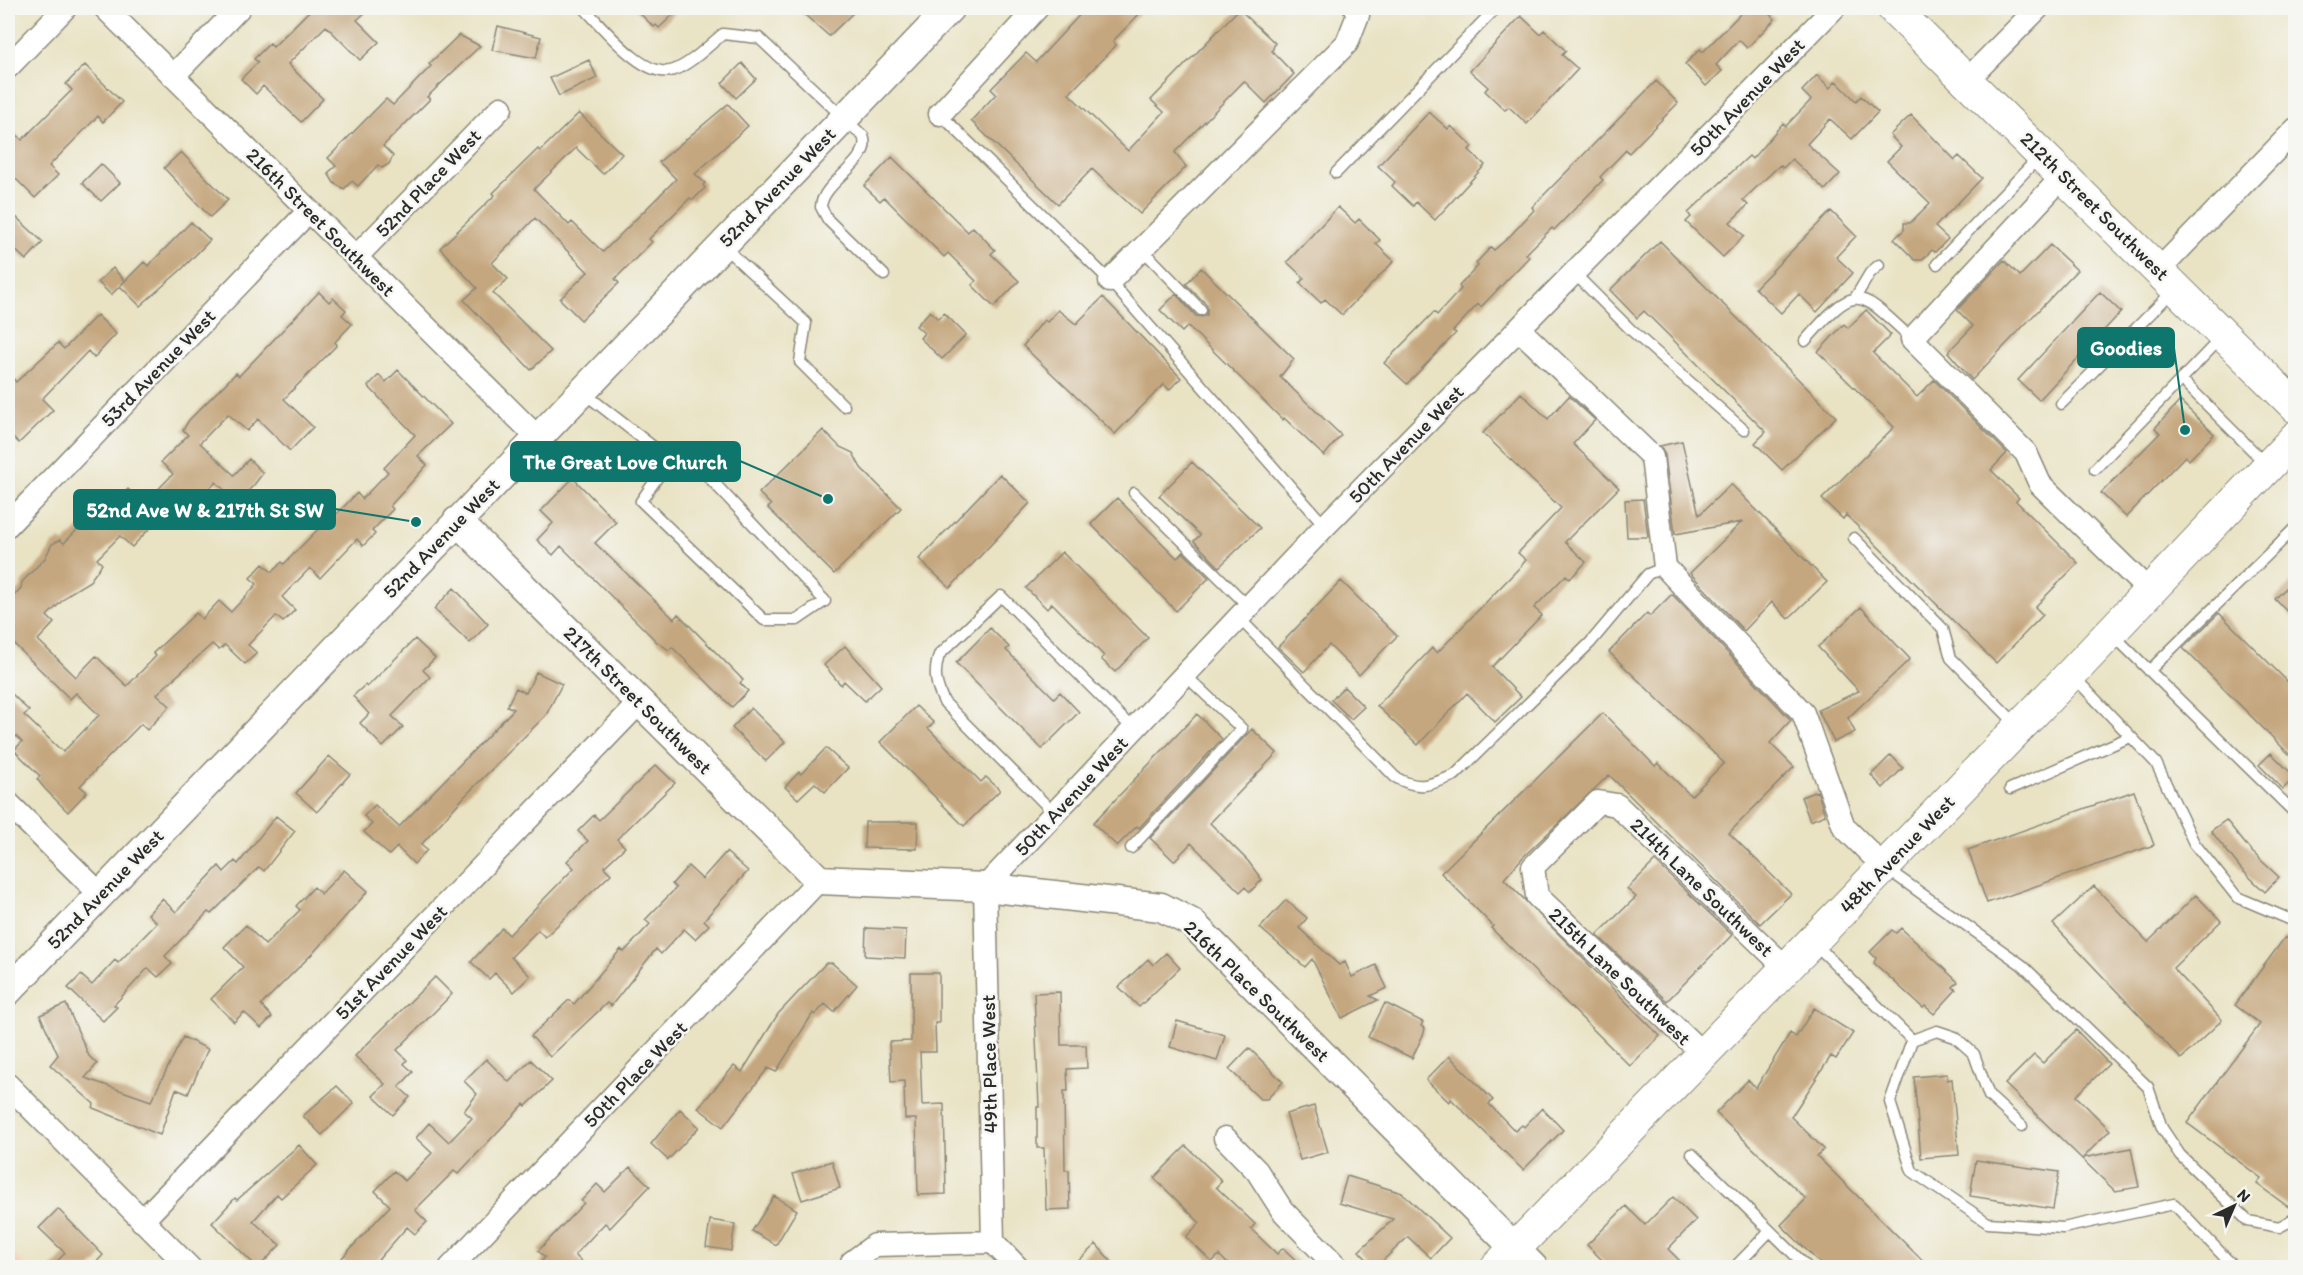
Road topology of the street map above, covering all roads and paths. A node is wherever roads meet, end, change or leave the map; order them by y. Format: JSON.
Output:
{"nodes":[{"id":1,"x":65,"y":8,"type":"edge"},
{"id":2,"x":105,"y":8,"type":"edge"},
{"id":3,"x":239,"y":8,"type":"edge"},
{"id":4,"x":584,"y":8,"type":"edge"},
{"id":5,"x":950,"y":8,"type":"edge"},
{"id":6,"x":1037,"y":8,"type":"edge"},
{"id":7,"x":1355,"y":8,"type":"edge"},
{"id":8,"x":1496,"y":8,"type":"edge"},
{"id":9,"x":1834,"y":8,"type":"edge"},
{"id":10,"x":1893,"y":8,"type":"edge"},
{"id":11,"x":2038,"y":8,"type":"edge"},
{"id":12,"x":8,"y":67,"type":"edge"},
{"id":13,"x":173,"y":76,"type":"junction"},
{"id":14,"x":1968,"y":79,"type":"junction"},
{"id":15,"x":501,"y":108,"type":"dead end"},
{"id":16,"x":940,"y":114,"type":"joint"},
{"id":17,"x":844,"y":118,"type":"junction"},
{"id":18,"x":2295,"y":129,"type":"edge"},
{"id":19,"x":2042,"y":153,"type":"junction"},
{"id":20,"x":1336,"y":173,"type":"dead end"},
{"id":21,"x":2064,"y":175,"type":"junction"},
{"id":22,"x":309,"y":211,"type":"junction"},
{"id":23,"x":721,"y":245,"type":"junction"},
{"id":24,"x":1142,"y":249,"type":"junction"},
{"id":25,"x":356,"y":257,"type":"junction"},
{"id":26,"x":1937,"y":264,"type":"dead end"},
{"id":27,"x":1879,"y":266,"type":"dead end"},
{"id":28,"x":1574,"y":273,"type":"junction"},
{"id":29,"x":884,"y":275,"type":"dead end"},
{"id":30,"x":2168,"y":278,"type":"junction"},
{"id":31,"x":1110,"y":281,"type":"junction"},
{"id":32,"x":1855,"y":298,"type":"junction"},
{"id":33,"x":1201,"y":309,"type":"dead end"},
{"id":34,"x":1519,"y":329,"type":"junction"},
{"id":35,"x":2224,"y":335,"type":"junction"},
{"id":36,"x":1912,"y":339,"type":"junction"},
{"id":37,"x":1805,"y":341,"type":"dead end"},
{"id":38,"x":2181,"y":379,"type":"junction"},
{"id":39,"x":582,"y":391,"type":"junction"},
{"id":40,"x":2061,"y":404,"type":"dead end"},
{"id":41,"x":844,"y":406,"type":"dead end"},
{"id":42,"x":2295,"y":406,"type":"edge"},
{"id":43,"x":1744,"y":430,"type":"dead end"},
{"id":44,"x":537,"y":437,"type":"junction"},
{"id":45,"x":2295,"y":437,"type":"edge"},
{"id":46,"x":672,"y":455,"type":"junction"},
{"id":47,"x":2268,"y":466,"type":"junction"},
{"id":48,"x":2095,"y":469,"type":"dead end"},
{"id":49,"x":1134,"y":493,"type":"dead end"},
{"id":50,"x":457,"y":521,"type":"junction"},
{"id":51,"x":8,"y":525,"type":"edge"},
{"id":52,"x":1325,"y":526,"type":"junction"},
{"id":53,"x":2295,"y":527,"type":"edge"},
{"id":54,"x":1854,"y":538,"type":"dead end"},
{"id":55,"x":1665,"y":567,"type":"junction"},
{"id":56,"x":2150,"y":592,"type":"junction"},
{"id":57,"x":1244,"y":613,"type":"junction"},
{"id":58,"x":2110,"y":633,"type":"junction"},
{"id":59,"x":2149,"y":671,"type":"junction"},
{"id":60,"x":2071,"y":674,"type":"junction"},
{"id":61,"x":1185,"y":675,"type":"junction"},
{"id":62,"x":640,"y":702,"type":"junction"},
{"id":63,"x":2020,"y":727,"type":"junction"},
{"id":64,"x":1134,"y":730,"type":"junction"},
{"id":65,"x":2130,"y":737,"type":"junction"},
{"id":66,"x":2010,"y":789,"type":"dead end"},
{"id":67,"x":8,"y":804,"type":"edge"},
{"id":68,"x":1054,"y":813,"type":"junction"},
{"id":69,"x":2295,"y":814,"type":"edge"},
{"id":70,"x":1131,"y":848,"type":"dead end"},
{"id":71,"x":1884,"y":867,"type":"junction"},
{"id":72,"x":819,"y":880,"type":"junction"},
{"id":73,"x":985,"y":887,"type":"junction"},
{"id":74,"x":100,"y":894,"type":"junction"},
{"id":75,"x":1537,"y":896,"type":"joint"},
{"id":76,"x":2295,"y":922,"type":"edge"},
{"id":77,"x":1813,"y":941,"type":"junction"},
{"id":78,"x":1787,"y":969,"type":"junction"},
{"id":79,"x":8,"y":991,"type":"edge"},
{"id":80,"x":1912,"y":1040,"type":"junction"},
{"id":81,"x":1704,"y":1055,"type":"junction"},
{"id":82,"x":8,"y":1085,"type":"edge"},
{"id":83,"x":2022,"y":1126,"type":"dead end"},
{"id":84,"x":1225,"y":1138,"type":"dead end"},
{"id":85,"x":1692,"y":1154,"type":"dead end"},
{"id":86,"x":2295,"y":1218,"type":"edge"},
{"id":87,"x":142,"y":1221,"type":"junction"},
{"id":88,"x":1770,"y":1231,"type":"junction"},
{"id":89,"x":993,"y":1242,"type":"junction"},
{"id":90,"x":1515,"y":1261,"type":"edge"},
{"id":91,"x":852,"y":1262,"type":"dead end"},
{"id":92,"x":190,"y":1268,"type":"edge"},
{"id":93,"x":450,"y":1268,"type":"edge"},
{"id":94,"x":1018,"y":1268,"type":"edge"},
{"id":95,"x":1338,"y":1268,"type":"edge"},
{"id":96,"x":1734,"y":1268,"type":"edge"},
{"id":97,"x":1808,"y":1268,"type":"edge"},
{"id":98,"x":2235,"y":1268,"type":"edge"}],
"edges":[{"from":1,"to":12,"type":"street"},
{"from":2,"to":13,"type":"street","name":"216th Street Southwest"},
{"from":3,"to":13,"type":"street"},
{"from":4,"to":17,"type":"lane"},
{"from":5,"to":17,"type":"street","name":"52nd Avenue West"},
{"from":6,"to":16,"type":"street"},
{"from":7,"to":24,"type":"street"},
{"from":8,"to":20,"type":"lane"},
{"from":9,"to":28,"type":"street","name":"50th Avenue West"},
{"from":10,"to":14,"type":"main road","name":"212th Street Southwest"},
{"from":11,"to":14,"type":"street"},
{"from":13,"to":22,"type":"street","name":"216th Street Southwest"},
{"from":14,"to":19,"type":"main road","name":"212th Street Southwest"},
{"from":15,"to":25,"type":"street","name":"52nd Place West"},
{"from":16,"to":31,"type":"lane"},
{"from":17,"to":23,"type":"street","name":"52nd Avenue West"},
{"from":17,"to":29,"type":"lane"},
{"from":18,"to":30,"type":"street"},
{"from":19,"to":21,"type":"main road","name":"212th Street Southwest"},
{"from":19,"to":26,"type":"lane"},
{"from":21,"to":30,"type":"main road","name":"212th Street Southwest"},
{"from":21,"to":36,"type":"street"},
{"from":22,"to":25,"type":"street","name":"216th Street Southwest"},
{"from":22,"to":51,"type":"street","name":"53rd Avenue West"},
{"from":23,"to":39,"type":"street","name":"52nd Avenue West"},
{"from":23,"to":41,"type":"lane"},
{"from":24,"to":31,"type":"street"},
{"from":24,"to":33,"type":"lane"},
{"from":25,"to":44,"type":"street","name":"216th Street Southwest"},
{"from":27,"to":32,"type":"lane"},
{"from":28,"to":34,"type":"street","name":"50th Avenue West"},
{"from":28,"to":43,"type":"lane"},
{"from":30,"to":35,"type":"main road","name":"212th Street Southwest"},
{"from":30,"to":40,"type":"lane"},
{"from":31,"to":52,"type":"lane"},
{"from":32,"to":36,"type":"lane"},
{"from":32,"to":37,"type":"lane"},
{"from":34,"to":52,"type":"street","name":"50th Avenue West"},
{"from":34,"to":55,"type":"street"},
{"from":35,"to":38,"type":"lane"},
{"from":35,"to":42,"type":"main road","name":"212th Street Southwest"},
{"from":36,"to":56,"type":"street"},
{"from":38,"to":47,"type":"lane"},
{"from":38,"to":48,"type":"lane"},
{"from":39,"to":44,"type":"street","name":"52nd Avenue West"},
{"from":39,"to":46,"type":"lane"},
{"from":44,"to":50,"type":"street","name":"52nd Avenue West"},
{"from":45,"to":47,"type":"main road","name":"48th Avenue West"},
{"from":46,"to":46,"type":"lane"},
{"from":47,"to":56,"type":"main road","name":"48th Avenue West"},
{"from":49,"to":57,"type":"lane"},
{"from":50,"to":62,"type":"street","name":"217th Street Southwest"},
{"from":50,"to":74,"type":"street","name":"52nd Avenue West"},
{"from":52,"to":57,"type":"street","name":"50th Avenue West"},
{"from":53,"to":59,"type":"lane"},
{"from":54,"to":63,"type":"lane"},
{"from":55,"to":57,"type":"lane"},
{"from":55,"to":71,"type":"street"},
{"from":56,"to":58,"type":"main road","name":"48th Avenue West"},
{"from":57,"to":61,"type":"street","name":"50th Avenue West"},
{"from":58,"to":59,"type":"lane"},
{"from":58,"to":60,"type":"main road","name":"48th Avenue West"},
{"from":59,"to":69,"type":"lane"},
{"from":60,"to":63,"type":"main road","name":"48th Avenue West"},
{"from":60,"to":65,"type":"lane"},
{"from":61,"to":64,"type":"street","name":"50th Avenue West"},
{"from":61,"to":70,"type":"lane"},
{"from":62,"to":72,"type":"street","name":"217th Street Southwest"},
{"from":62,"to":87,"type":"street","name":"51st Avenue West"},
{"from":63,"to":71,"type":"main road","name":"48th Avenue West"},
{"from":64,"to":68,"type":"street","name":"50th Avenue West"},
{"from":64,"to":68,"type":"lane"},
{"from":65,"to":66,"type":"lane"},
{"from":65,"to":76,"type":"lane"},
{"from":67,"to":74,"type":"street"},
{"from":68,"to":73,"type":"street","name":"50th Avenue West"},
{"from":71,"to":77,"type":"main road","name":"48th Avenue West"},
{"from":71,"to":86,"type":"lane"},
{"from":72,"to":73,"type":"street","name":"216th Place Southwest"},
{"from":72,"to":93,"type":"street","name":"50th Place West"},
{"from":73,"to":89,"type":"street","name":"49th Place West"},
{"from":73,"to":90,"type":"street","name":"216th Place Southwest"},
{"from":74,"to":79,"type":"street","name":"52nd Avenue West"},
{"from":75,"to":78,"type":"street","name":"214th Lane Southwest"},
{"from":75,"to":81,"type":"street","name":"215th Lane Southwest"},
{"from":77,"to":78,"type":"main road","name":"48th Avenue West"},
{"from":77,"to":80,"type":"lane"},
{"from":78,"to":81,"type":"main road","name":"48th Avenue West"},
{"from":80,"to":83,"type":"lane"},
{"from":80,"to":98,"type":"lane"},
{"from":81,"to":90,"type":"main road","name":"48th Avenue West"},
{"from":82,"to":87,"type":"street"},
{"from":84,"to":95,"type":"street"},
{"from":85,"to":88,"type":"lane"},
{"from":87,"to":92,"type":"street"},
{"from":88,"to":96,"type":"lane"},
{"from":88,"to":97,"type":"lane"},
{"from":89,"to":91,"type":"street"},
{"from":89,"to":94,"type":"street"}]}
